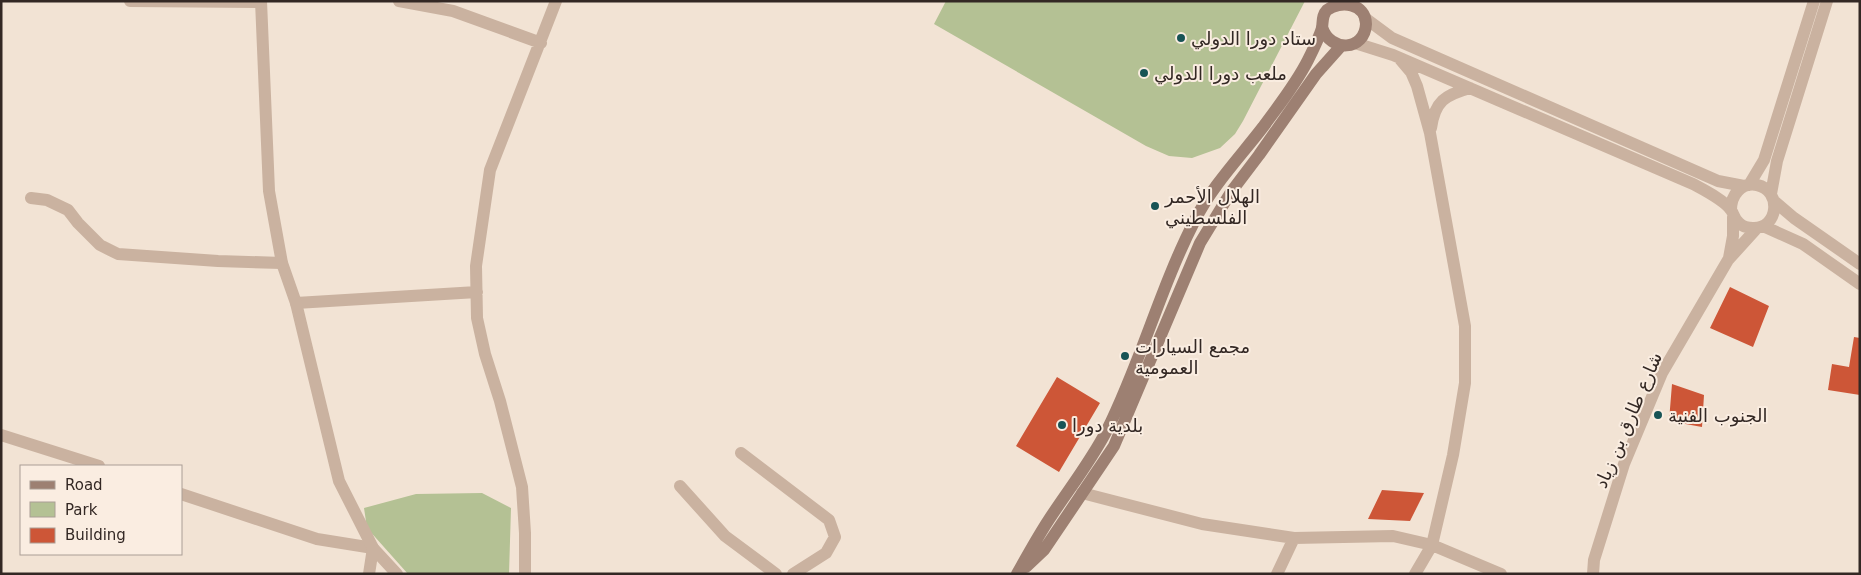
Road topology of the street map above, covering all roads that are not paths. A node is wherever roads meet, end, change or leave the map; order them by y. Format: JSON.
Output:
{"nodes":[{"id":1,"x":130,"y":1,"type":"edge"},
{"id":2,"x":261,"y":1,"type":"edge"},
{"id":3,"x":399,"y":1,"type":"edge"},
{"id":4,"x":556,"y":1,"type":"edge"},
{"id":5,"x":1346,"y":1,"type":"edge"},
{"id":6,"x":1814,"y":1,"type":"edge"},
{"id":7,"x":1827,"y":1,"type":"edge"},
{"id":8,"x":1365,"y":11,"type":"edge"},
{"id":9,"x":1322,"y":27,"type":"junction"},
{"id":10,"x":541,"y":43,"type":"junction"},
{"id":11,"x":1355,"y":43,"type":"junction"},
{"id":12,"x":1341,"y":46,"type":"junction"},
{"id":13,"x":1398,"y":56,"type":"junction"},
{"id":14,"x":1470,"y":88,"type":"junction"},
{"id":15,"x":1430,"y":133,"type":"junction"},
{"id":16,"x":1747,"y":186,"type":"junction"},
{"id":17,"x":31,"y":198,"type":"dead end"},
{"id":18,"x":1773,"y":198,"type":"junction"},
{"id":19,"x":1732,"y":213,"type":"junction"},
{"id":20,"x":1760,"y":227,"type":"junction"},
{"id":21,"x":1728,"y":260,"type":"junction"},
{"id":22,"x":282,"y":263,"type":"junction"},
{"id":23,"x":1860,"y":264,"type":"edge"},
{"id":24,"x":1860,"y":284,"type":"edge"},
{"id":25,"x":477,"y":292,"type":"junction"},
{"id":26,"x":296,"y":303,"type":"junction"},
{"id":27,"x":1,"y":435,"type":"edge"},
{"id":28,"x":740,"y":453,"type":"dead end"},
{"id":29,"x":96,"y":465,"type":"edge"},
{"id":30,"x":680,"y":486,"type":"dead end"},
{"id":31,"x":1082,"y":493,"type":"junction"},
{"id":32,"x":182,"y":494,"type":"edge"},
{"id":33,"x":1294,"y":538,"type":"junction"},
{"id":34,"x":1432,"y":545,"type":"junction"},
{"id":35,"x":373,"y":548,"type":"junction"},
{"id":36,"x":369,"y":574,"type":"edge"},
{"id":37,"x":397,"y":574,"type":"edge"},
{"id":38,"x":525,"y":574,"type":"edge"},
{"id":39,"x":776,"y":574,"type":"edge"},
{"id":40,"x":793,"y":574,"type":"edge"},
{"id":41,"x":1017,"y":574,"type":"edge"},
{"id":42,"x":1277,"y":574,"type":"edge"},
{"id":43,"x":1416,"y":574,"type":"edge"},
{"id":44,"x":1501,"y":574,"type":"edge"},
{"id":45,"x":1592,"y":574,"type":"edge"}],
"edges":[{"from":1,"to":2,"type":"street"},
{"from":2,"to":22,"type":"street"},
{"from":3,"to":10,"type":"street"},
{"from":4,"to":10,"type":"street"},
{"from":5,"to":8,"type":"main road"},
{"from":5,"to":9,"type":"main road"},
{"from":6,"to":16,"type":"street"},
{"from":7,"to":18,"type":"street"},
{"from":8,"to":11,"type":"main road"},
{"from":8,"to":16,"type":"street"},
{"from":9,"to":12,"type":"main road"},
{"from":9,"to":41,"type":"main road"},
{"from":10,"to":25,"type":"street"},
{"from":11,"to":12,"type":"main road"},
{"from":11,"to":13,"type":"street"},
{"from":12,"to":31,"type":"main road"},
{"from":13,"to":14,"type":"street"},
{"from":13,"to":15,"type":"street"},
{"from":14,"to":15,"type":"street"},
{"from":14,"to":19,"type":"street"},
{"from":15,"to":34,"type":"street"},
{"from":16,"to":18,"type":"street"},
{"from":16,"to":19,"type":"street"},
{"from":17,"to":22,"type":"street"},
{"from":18,"to":20,"type":"street"},
{"from":18,"to":23,"type":"street"},
{"from":19,"to":20,"type":"street"},
{"from":19,"to":21,"type":"street"},
{"from":20,"to":21,"type":"street"},
{"from":20,"to":24,"type":"street"},
{"from":21,"to":45,"type":"street","name":"شارع طارق بن زياد"},
{"from":22,"to":26,"type":"street"},
{"from":25,"to":26,"type":"street"},
{"from":25,"to":38,"type":"street"},
{"from":26,"to":35,"type":"street"},
{"from":27,"to":29,"type":"street"},
{"from":28,"to":40,"type":"street"},
{"from":30,"to":39,"type":"street"},
{"from":31,"to":33,"type":"street"},
{"from":31,"to":41,"type":"main road"},
{"from":32,"to":35,"type":"street"},
{"from":33,"to":34,"type":"street"},
{"from":33,"to":42,"type":"street"},
{"from":34,"to":43,"type":"street"},
{"from":34,"to":44,"type":"street"},
{"from":35,"to":36,"type":"street"},
{"from":35,"to":37,"type":"street"}]}
